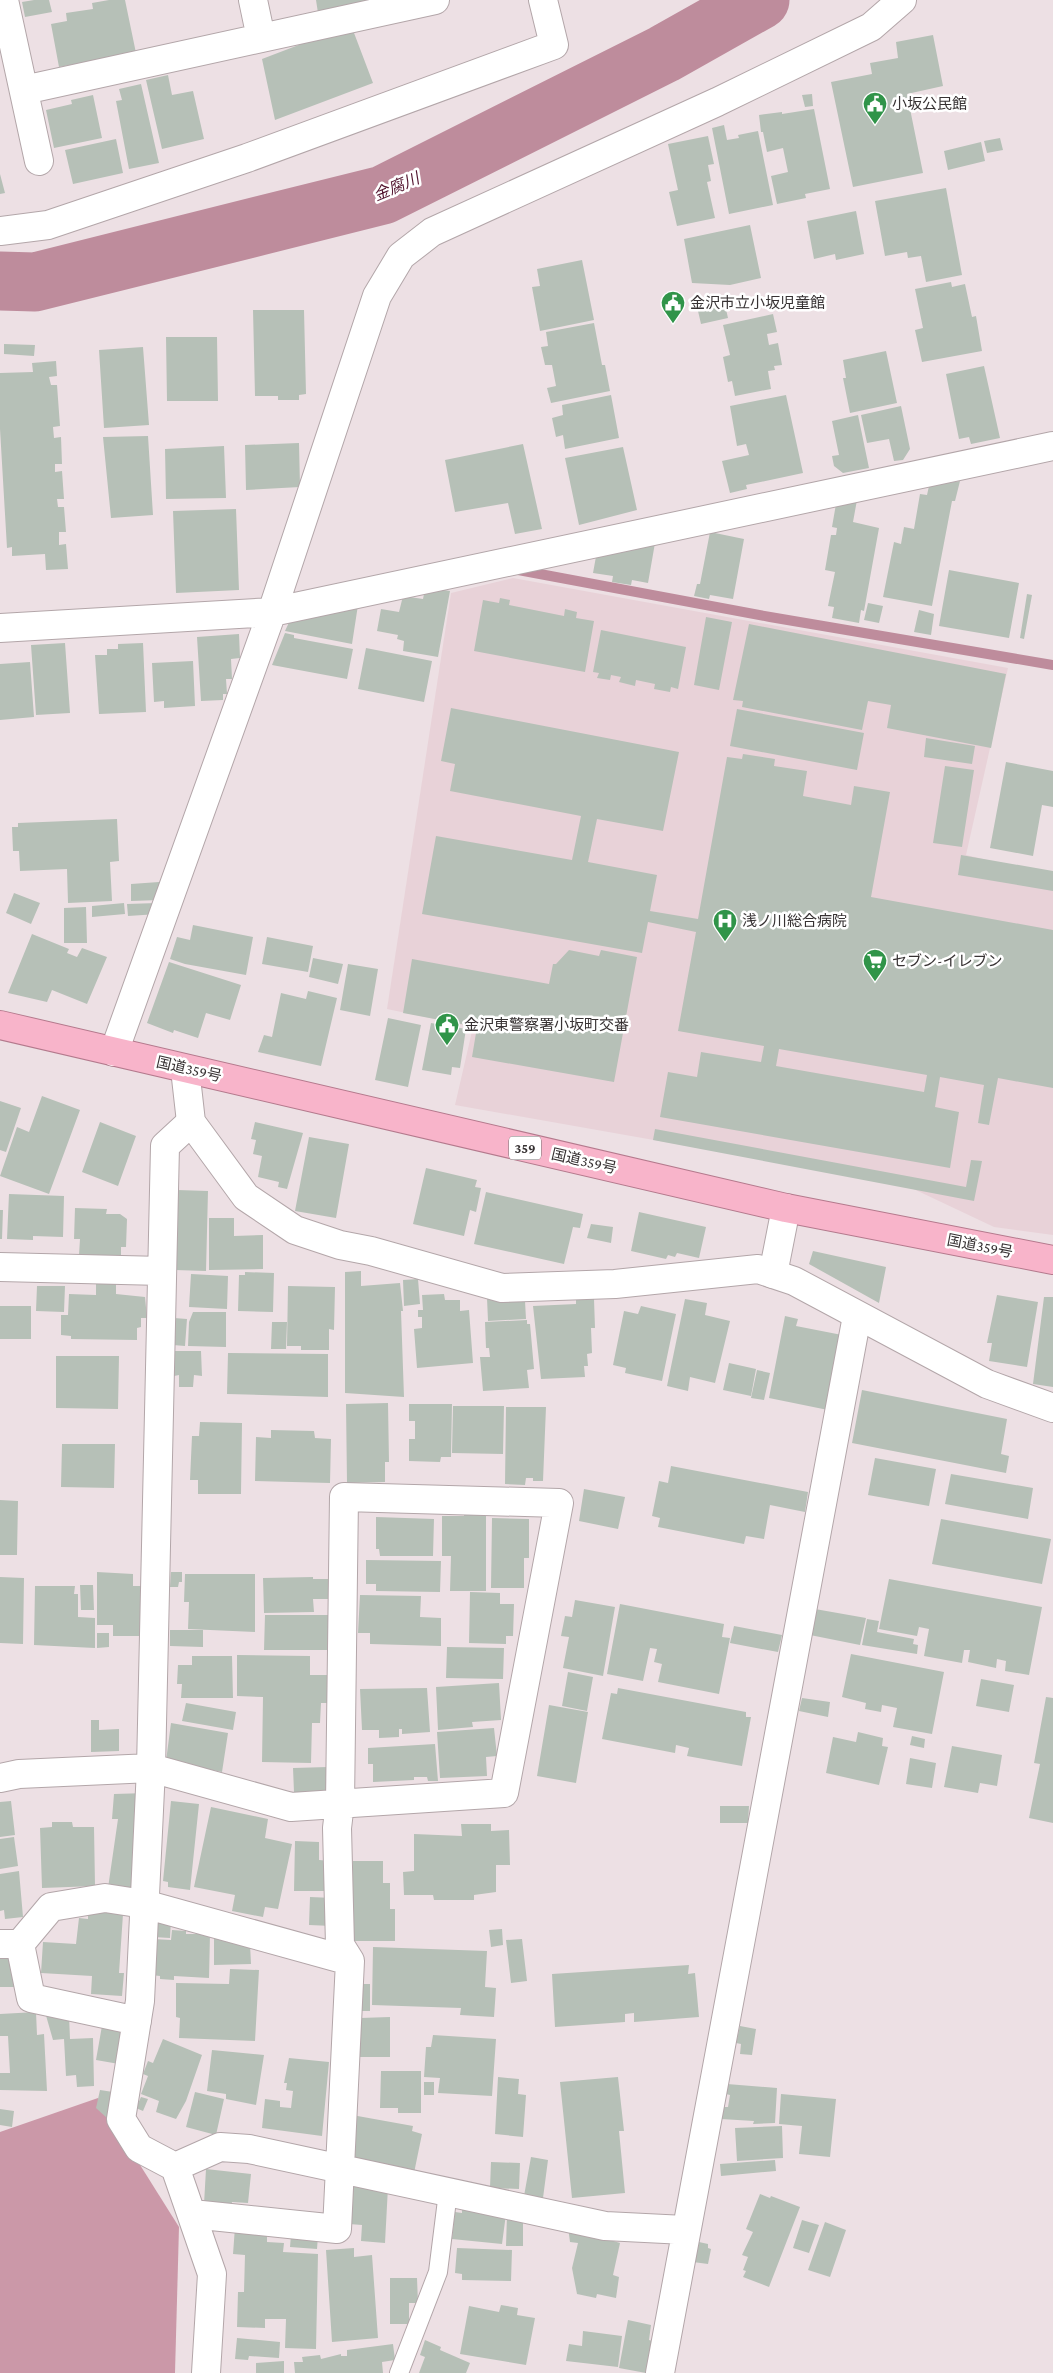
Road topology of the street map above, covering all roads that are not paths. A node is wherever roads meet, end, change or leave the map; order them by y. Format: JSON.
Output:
{"nodes":[{"id":1,"x":4,"y":0,"type":"edge"},
{"id":2,"x":253,"y":0,"type":"edge"},
{"id":3,"x":435,"y":0,"type":"edge"},
{"id":4,"x":543,"y":0,"type":"edge"},
{"id":5,"x":902,"y":0,"type":"edge"},
{"id":6,"x":261,"y":38,"type":"junction"},
{"id":7,"x":24,"y":90,"type":"junction"},
{"id":8,"x":39,"y":161,"type":"dead end"},
{"id":9,"x":0,"y":231,"type":"edge"},
{"id":10,"x":1053,"y":446,"type":"edge"},
{"id":11,"x":272,"y":612,"type":"junction"},
{"id":12,"x":0,"y":628,"type":"edge"},
{"id":13,"x":0,"y":1025,"type":"edge"},
{"id":14,"x":114,"y":1052,"type":"junction"},
{"id":15,"x":185,"y":1068,"type":"junction"},
{"id":16,"x":191,"y":1122,"type":"junction"},
{"id":17,"x":786,"y":1208,"type":"junction"},
{"id":18,"x":1053,"y":1260,"type":"edge"},
{"id":19,"x":0,"y":1267,"type":"edge"},
{"id":20,"x":162,"y":1271,"type":"junction"},
{"id":21,"x":773,"y":1274,"type":"junction"},
{"id":22,"x":857,"y":1316,"type":"junction"},
{"id":23,"x":1053,"y":1408,"type":"edge"},
{"id":24,"x":151,"y":1768,"type":"junction"},
{"id":25,"x":0,"y":1778,"type":"edge"},
{"id":26,"x":340,"y":1804,"type":"junction"},
{"id":27,"x":144,"y":1904,"type":"junction"},
{"id":28,"x":10,"y":1944,"type":"edge"},
{"id":29,"x":350,"y":1961,"type":"junction"},
{"id":30,"x":137,"y":2022,"type":"junction"},
{"id":31,"x":175,"y":2167,"type":"junction"},
{"id":32,"x":339,"y":2168,"type":"junction"},
{"id":33,"x":448,"y":2192,"type":"junction"},
{"id":34,"x":192,"y":2214,"type":"junction"},
{"id":35,"x":685,"y":2230,"type":"junction"},
{"id":36,"x":206,"y":2373,"type":"edge"},
{"id":37,"x":399,"y":2373,"type":"edge"},
{"id":38,"x":660,"y":2373,"type":"edge"}],
"edges":[{"from":1,"to":7,"type":"street"},
{"from":2,"to":6,"type":"street"},
{"from":3,"to":6,"type":"street"},
{"from":4,"to":9,"type":"street"},
{"from":5,"to":11,"type":"street"},
{"from":6,"to":7,"type":"street"},
{"from":7,"to":8,"type":"street"},
{"from":10,"to":11,"type":"street"},
{"from":11,"to":12,"type":"street"},
{"from":11,"to":14,"type":"street"},
{"from":13,"to":14,"type":"highway","name":"国道359号","number":"359"},
{"from":14,"to":15,"type":"highway","name":"国道359号","number":"359"},
{"from":15,"to":16,"type":"street"},
{"from":15,"to":17,"type":"highway","name":"国道359号","number":"359"},
{"from":16,"to":20,"type":"street"},
{"from":16,"to":21,"type":"street"},
{"from":17,"to":18,"type":"highway","name":"国道359号","number":"359"},
{"from":17,"to":21,"type":"street"},
{"from":19,"to":20,"type":"street"},
{"from":20,"to":24,"type":"street"},
{"from":21,"to":22,"type":"street"},
{"from":22,"to":23,"type":"street"},
{"from":22,"to":35,"type":"street"},
{"from":24,"to":25,"type":"street"},
{"from":24,"to":26,"type":"street"},
{"from":24,"to":27,"type":"street"},
{"from":26,"to":26,"type":"street"},
{"from":26,"to":29,"type":"street"},
{"from":27,"to":28,"type":"street"},
{"from":27,"to":29,"type":"street"},
{"from":27,"to":30,"type":"street"},
{"from":28,"to":30,"type":"street"},
{"from":29,"to":32,"type":"street"},
{"from":30,"to":31,"type":"street"},
{"from":31,"to":32,"type":"street"},
{"from":31,"to":34,"type":"street"},
{"from":32,"to":33,"type":"street"},
{"from":32,"to":34,"type":"street"},
{"from":33,"to":35,"type":"street"},
{"from":33,"to":37,"type":"lane"},
{"from":34,"to":36,"type":"street"},
{"from":35,"to":38,"type":"street"}]}
